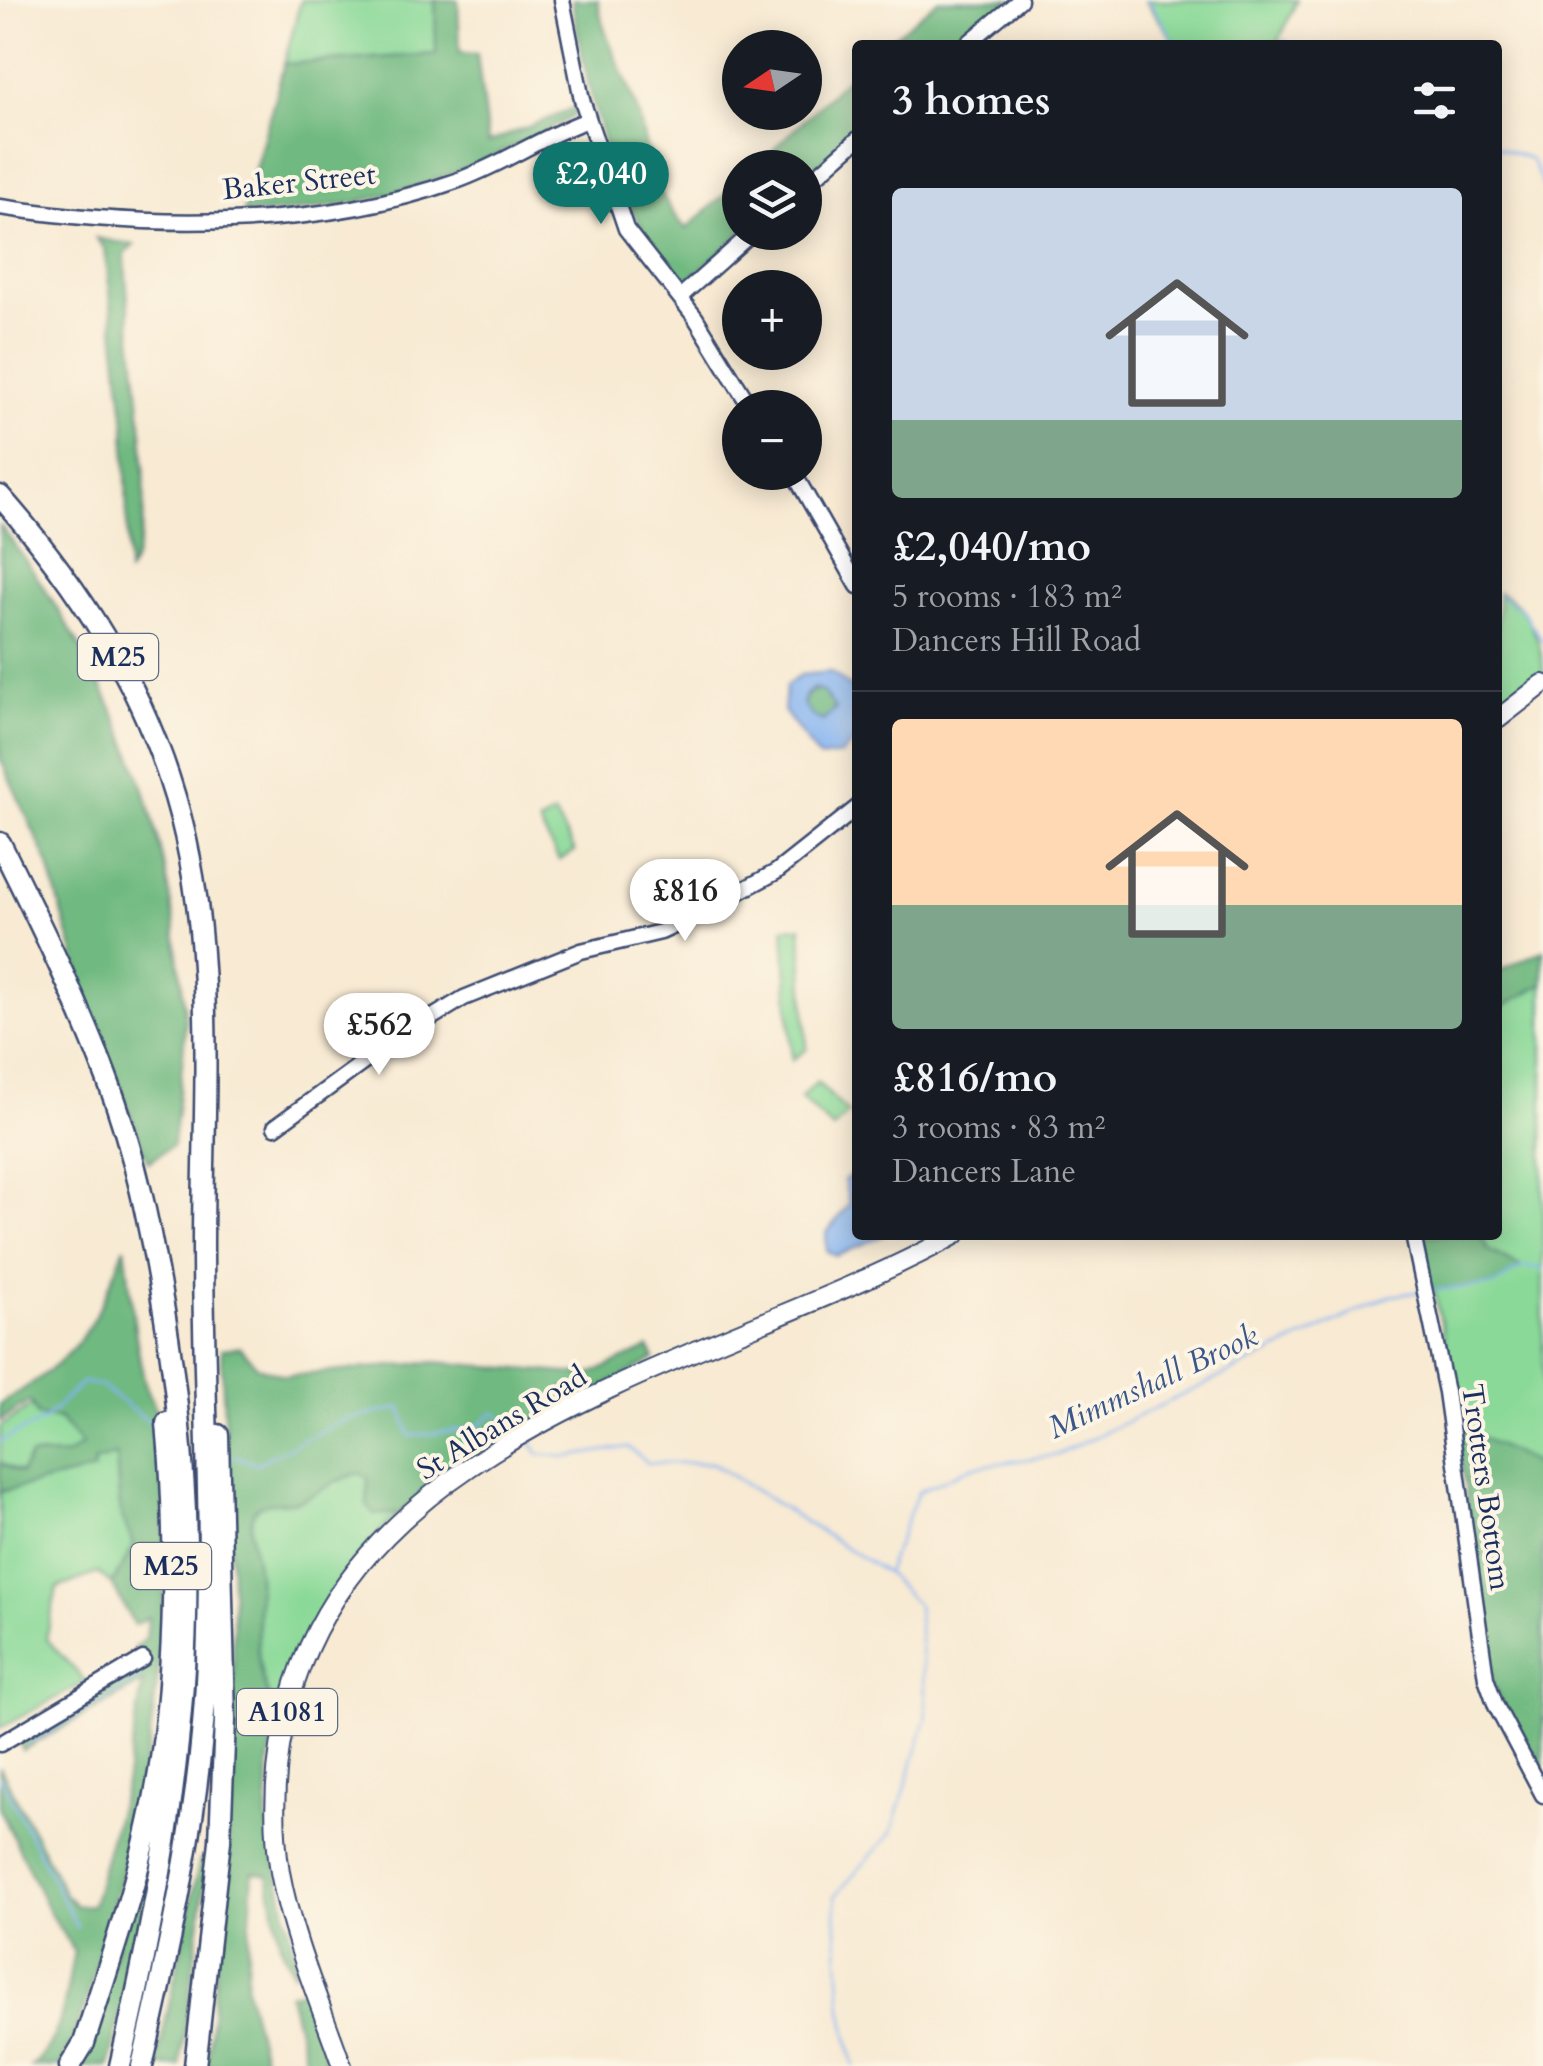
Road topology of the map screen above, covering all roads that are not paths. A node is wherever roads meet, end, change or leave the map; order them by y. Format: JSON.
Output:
{"nodes":[{"id":1,"x":562,"y":0,"type":"edge"},
{"id":2,"x":1020,"y":0,"type":"edge"},
{"id":3,"x":972,"y":40,"type":"edge"},
{"id":4,"x":588,"y":120,"type":"junction"},
{"id":5,"x":852,"y":144,"type":"edge"},
{"id":6,"x":822,"y":171,"type":"edge"},
{"id":7,"x":0,"y":207,"type":"edge"},
{"id":8,"x":733,"y":250,"type":"edge"},
{"id":9,"x":680,"y":298,"type":"junction"},
{"id":10,"x":740,"y":390,"type":"edge"},
{"id":11,"x":803,"y":490,"type":"edge"},
{"id":12,"x":0,"y":496,"type":"edge"},
{"id":13,"x":852,"y":575,"type":"edge"},
{"id":14,"x":1543,"y":684,"type":"edge"},
{"id":15,"x":1502,"y":717,"type":"edge"},
{"id":16,"x":852,"y":812,"type":"edge"},
{"id":17,"x":0,"y":843,"type":"edge"},
{"id":18,"x":97,"y":1059,"type":"junction"},
{"id":19,"x":206,"y":1072,"type":"junction"},
{"id":20,"x":275,"y":1127,"type":"dead end"},
{"id":21,"x":945,"y":1240,"type":"edge"},
{"id":22,"x":1414,"y":1240,"type":"edge"},
{"id":23,"x":143,"y":1659,"type":"dead end"},
{"id":24,"x":0,"y":1744,"type":"edge"},
{"id":25,"x":1543,"y":1795,"type":"edge"},
{"id":26,"x":70,"y":2066,"type":"edge"},
{"id":27,"x":120,"y":2066,"type":"edge"},
{"id":28,"x":142,"y":2066,"type":"edge"},
{"id":29,"x":195,"y":2066,"type":"edge"},
{"id":30,"x":342,"y":2066,"type":"edge"}],
"edges":[{"from":1,"to":4,"type":"street"},
{"from":2,"to":3,"type":"street"},
{"from":4,"to":7,"type":"street","name":"Baker Street"},
{"from":4,"to":9,"type":"street"},
{"from":5,"to":6,"type":"street"},
{"from":8,"to":9,"type":"street"},
{"from":9,"to":10,"type":"street"},
{"from":11,"to":13,"type":"street"},
{"from":12,"to":19,"type":"highway","number":"M25"},
{"from":14,"to":15,"type":"main road"},
{"from":16,"to":20,"type":"street"},
{"from":17,"to":18,"type":"highway","number":"M25"},
{"from":18,"to":26,"type":"highway","number":"M25"},
{"from":18,"to":27,"type":"highway","number":"M25"},
{"from":19,"to":28,"type":"highway","number":"M25"},
{"from":19,"to":29,"type":"highway","number":"M25"},
{"from":21,"to":30,"type":"main road","name":"St Albans Road","number":"A1081"},
{"from":22,"to":25,"type":"street","name":"Trotters Bottom"},
{"from":23,"to":24,"type":"street"}]}
